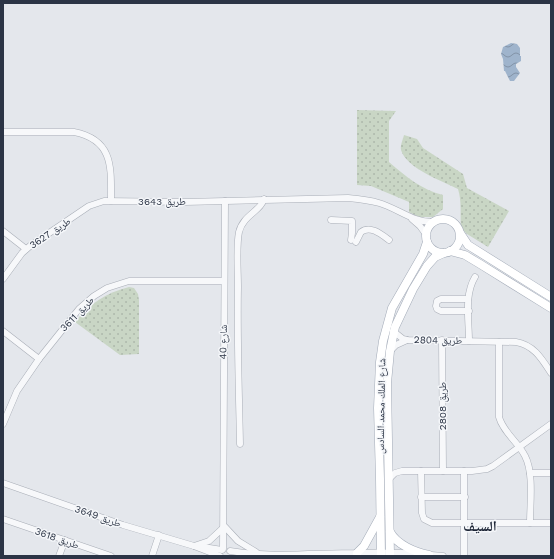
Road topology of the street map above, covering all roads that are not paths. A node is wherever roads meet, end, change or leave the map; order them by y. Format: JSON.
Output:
{"nodes":[{"id":1,"x":3,"y":132,"type":"edge"},
{"id":2,"x":264,"y":199,"type":"junction"},
{"id":3,"x":111,"y":201,"type":"junction"},
{"id":4,"x":225,"y":201,"type":"junction"},
{"id":5,"x":99,"y":202,"type":"joint"},
{"id":6,"x":400,"y":212,"type":"junction"},
{"id":7,"x":331,"y":220,"type":"dead end"},
{"id":8,"x":433,"y":222,"type":"junction"},
{"id":9,"x":3,"y":231,"type":"edge"},
{"id":10,"x":425,"y":233,"type":"junction"},
{"id":11,"x":460,"y":233,"type":"junction"},
{"id":12,"x":389,"y":240,"type":"dead end"},
{"id":13,"x":427,"y":242,"type":"junction"},
{"id":14,"x":26,"y":249,"type":"junction"},
{"id":15,"x":447,"y":252,"type":"junction"},
{"id":16,"x":475,"y":277,"type":"dead end"},
{"id":17,"x":3,"y":279,"type":"edge"},
{"id":18,"x":224,"y":281,"type":"junction"},
{"id":19,"x":224,"y":295,"type":"junction"},
{"id":20,"x":238,"y":295,"type":"junction"},
{"id":21,"x":551,"y":297,"type":"edge"},
{"id":22,"x":468,"y":299,"type":"junction"},
{"id":23,"x":551,"y":308,"type":"edge"},
{"id":24,"x":469,"y":311,"type":"junction"},
{"id":25,"x":3,"y":331,"type":"edge"},
{"id":26,"x":394,"y":331,"type":"junction"},
{"id":27,"x":407,"y":340,"type":"junction"},
{"id":28,"x":442,"y":340,"type":"junction"},
{"id":29,"x":469,"y":341,"type":"junction"},
{"id":30,"x":499,"y":342,"type":"junction"},
{"id":31,"x":390,"y":350,"type":"junction"},
{"id":32,"x":39,"y":359,"type":"junction"},
{"id":33,"x":551,"y":373,"type":"edge"},
{"id":34,"x":3,"y":424,"type":"edge"},
{"id":35,"x":551,"y":424,"type":"edge"},
{"id":36,"x":240,"y":444,"type":"dead end"},
{"id":37,"x":519,"y":447,"type":"junction"},
{"id":38,"x":388,"y":463,"type":"junction"},
{"id":39,"x":402,"y":471,"type":"junction"},
{"id":40,"x":421,"y":471,"type":"junction"},
{"id":41,"x":443,"y":471,"type":"junction"},
{"id":42,"x":464,"y":471,"type":"junction"},
{"id":43,"x":530,"y":473,"type":"junction"},
{"id":44,"x":551,"y":473,"type":"edge"},
{"id":45,"x":389,"y":479,"type":"junction"},
{"id":46,"x":3,"y":483,"type":"edge"},
{"id":47,"x":421,"y":497,"type":"junction"},
{"id":48,"x":465,"y":497,"type":"junction"},
{"id":49,"x":380,"y":517,"type":"junction"},
{"id":50,"x":3,"y":519,"type":"edge"},
{"id":51,"x":465,"y":522,"type":"junction"},
{"id":52,"x":530,"y":523,"type":"junction"},
{"id":53,"x":551,"y":523,"type":"edge"},
{"id":54,"x":224,"y":526,"type":"junction"},
{"id":55,"x":390,"y":532,"type":"junction"},
{"id":56,"x":159,"y":535,"type":"junction"},
{"id":57,"x":65,"y":540,"type":"junction"},
{"id":58,"x":194,"y":546,"type":"junction"},
{"id":59,"x":204,"y":550,"type":"junction"},
{"id":60,"x":225,"y":552,"type":"edge"},
{"id":61,"x":357,"y":553,"type":"junction"},
{"id":62,"x":260,"y":554,"type":"junction"},
{"id":63,"x":380,"y":554,"type":"edge"},
{"id":64,"x":390,"y":554,"type":"edge"},
{"id":65,"x":429,"y":555,"type":"junction"},
{"id":66,"x":59,"y":556,"type":"edge"},
{"id":67,"x":111,"y":556,"type":"edge"},
{"id":68,"x":152,"y":556,"type":"edge"},
{"id":69,"x":210,"y":556,"type":"edge"},
{"id":70,"x":443,"y":556,"type":"edge"},
{"id":71,"x":464,"y":556,"type":"edge"}],
"edges":[{"from":1,"to":3,"type":"street"},
{"from":2,"to":4,"type":"street"},
{"from":2,"to":6,"type":"street"},
{"from":2,"to":20,"type":"street","name":"شارع 40"},
{"from":3,"to":4,"type":"street","name":"طريق 3643"},
{"from":3,"to":5,"type":"street","name":"طريق 3643"},
{"from":4,"to":18,"type":"street","name":"شارع 40"},
{"from":5,"to":14,"type":"street","name":"طريق 3627"},
{"from":6,"to":8,"type":"street"},
{"from":6,"to":10,"type":"street"},
{"from":7,"to":12,"type":"street"},
{"from":8,"to":10,"type":"main road"},
{"from":8,"to":11,"type":"main road"},
{"from":9,"to":14,"type":"street","name":"طريق 3627"},
{"from":10,"to":13,"type":"main road"},
{"from":11,"to":15,"type":"main road"},
{"from":11,"to":21,"type":"main road"},
{"from":13,"to":15,"type":"main road"},
{"from":13,"to":49,"type":"main road","name":"شارع الملك محمد السادس"},
{"from":14,"to":17,"type":"street"},
{"from":15,"to":23,"type":"main road"},
{"from":15,"to":26,"type":"main road","name":"شارع الملك محمد السادس"},
{"from":16,"to":22,"type":"street","name":"طريق 2804"},
{"from":18,"to":19,"type":"street","name":"شارع 40"},
{"from":18,"to":32,"type":"street","name":"طريق 3611"},
{"from":19,"to":20,"type":"street"},
{"from":19,"to":54,"type":"street","name":"شارع 40"},
{"from":20,"to":36,"type":"street","name":"شارع 40"},
{"from":22,"to":24,"type":"street","name":"طريق 2804"},
{"from":22,"to":24,"type":"street"},
{"from":24,"to":29,"type":"street","name":"طريق 2804"},
{"from":25,"to":32,"type":"street"},
{"from":26,"to":27,"type":"street"},
{"from":26,"to":31,"type":"main road","name":"شارع الملك محمد السادس"},
{"from":27,"to":28,"type":"street","name":"طريق 2804"},
{"from":27,"to":31,"type":"street"},
{"from":28,"to":29,"type":"street","name":"طريق 2804"},
{"from":28,"to":41,"type":"street","name":"طريق 2808"},
{"from":29,"to":30,"type":"street","name":"طريق 2804"},
{"from":30,"to":33,"type":"street","name":"طريق 2804"},
{"from":30,"to":37,"type":"street"},
{"from":31,"to":38,"type":"main road","name":"شارع الملك محمد السادس"},
{"from":32,"to":34,"type":"street","name":"طريق 3611"},
{"from":35,"to":37,"type":"street"},
{"from":37,"to":42,"type":"street"},
{"from":37,"to":43,"type":"street"},
{"from":38,"to":39,"type":"street"},
{"from":38,"to":45,"type":"main road","name":"شارع الملك محمد السادس"},
{"from":39,"to":40,"type":"street"},
{"from":39,"to":45,"type":"street"},
{"from":40,"to":41,"type":"street"},
{"from":40,"to":47,"type":"street"},
{"from":41,"to":42,"type":"street"},
{"from":42,"to":48,"type":"street"},
{"from":43,"to":44,"type":"street"},
{"from":43,"to":52,"type":"street"},
{"from":45,"to":55,"type":"main road","name":"شارع الملك محمد السادس"},
{"from":46,"to":56,"type":"street","name":"طريق 3649"},
{"from":47,"to":48,"type":"street"},
{"from":47,"to":51,"type":"street"},
{"from":48,"to":51,"type":"street"},
{"from":49,"to":61,"type":"main road"},
{"from":49,"to":63,"type":"main road","name":"شارع الملك محمد السادس"},
{"from":50,"to":57,"type":"street","name":"طريق 3618"},
{"from":51,"to":52,"type":"street"},
{"from":51,"to":71,"type":"street"},
{"from":52,"to":53,"type":"street"},
{"from":54,"to":58,"type":"street"},
{"from":54,"to":60,"type":"street","name":"شارع 40"},
{"from":54,"to":62,"type":"street"},
{"from":55,"to":64,"type":"main road","name":"شارع الملك محمد السادس"},
{"from":55,"to":65,"type":"main road"},
{"from":56,"to":58,"type":"street","name":"طريق 3649"},
{"from":56,"to":68,"type":"street"},
{"from":57,"to":66,"type":"street"},
{"from":57,"to":67,"type":"street","name":"طريق 3618"},
{"from":58,"to":59,"type":"street","name":"طريق 3649"},
{"from":58,"to":60,"type":"street","name":"طريق 3649"},
{"from":59,"to":60,"type":"street","name":"طريق 3649"},
{"from":59,"to":69,"type":"street"},
{"from":60,"to":62,"type":"street"},
{"from":61,"to":62,"type":"street"},
{"from":61,"to":63,"type":"street"},
{"from":63,"to":64,"type":"street"},
{"from":64,"to":65,"type":"street"},
{"from":65,"to":70,"type":"street"}]}
